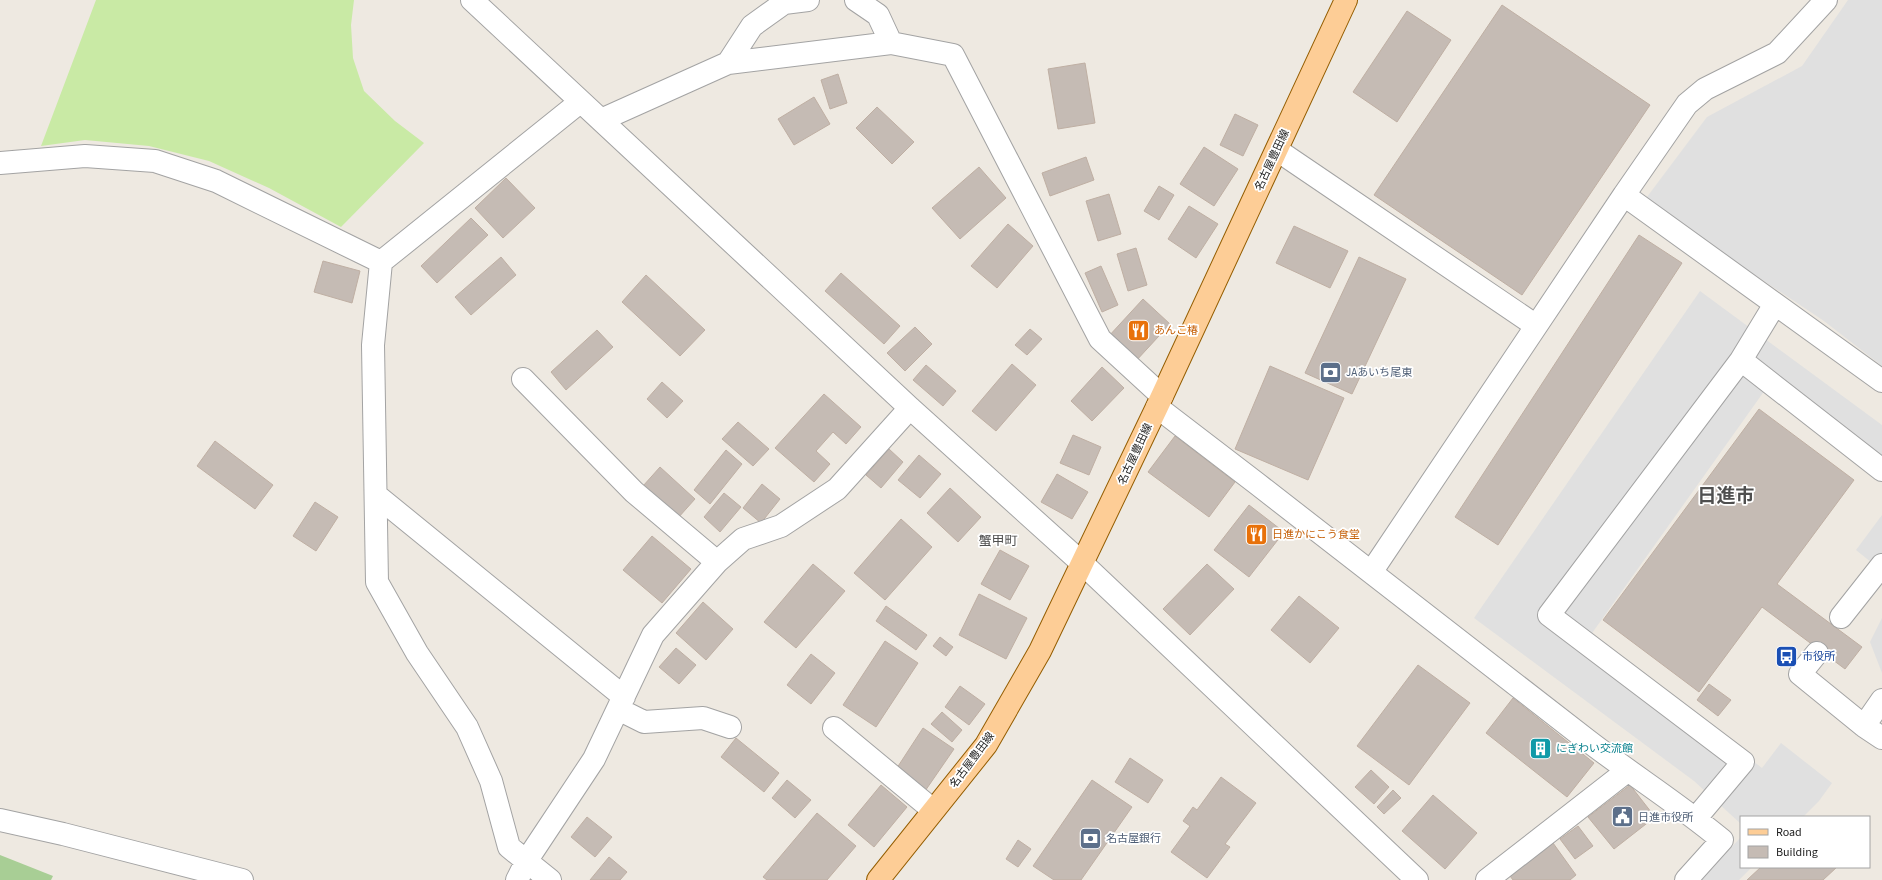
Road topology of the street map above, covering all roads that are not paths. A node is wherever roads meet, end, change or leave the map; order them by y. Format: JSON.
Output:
{"nodes":[{"id":1,"x":808,"y":0,"type":"edge"},
{"id":2,"x":856,"y":0,"type":"edge"},
{"id":3,"x":1346,"y":0,"type":"edge"},
{"id":4,"x":1826,"y":0,"type":"edge"},
{"id":5,"x":473,"y":1,"type":"edge"},
{"id":6,"x":891,"y":43,"type":"junction"},
{"id":7,"x":728,"y":63,"type":"junction"},
{"id":8,"x":580,"y":102,"type":"junction"},
{"id":9,"x":601,"y":120,"type":"junction"},
{"id":10,"x":1276,"y":150,"type":"junction"},
{"id":11,"x":0,"y":163,"type":"edge"},
{"id":12,"x":1624,"y":195,"type":"junction"},
{"id":13,"x":381,"y":262,"type":"junction"},
{"id":14,"x":1775,"y":304,"type":"junction"},
{"id":15,"x":1535,"y":325,"type":"junction"},
{"id":16,"x":1741,"y":360,"type":"junction"},
{"id":17,"x":524,"y":379,"type":"dead end"},
{"id":18,"x":1882,"y":381,"type":"edge"},
{"id":19,"x":1159,"y":402,"type":"junction"},
{"id":20,"x":910,"y":408,"type":"junction"},
{"id":21,"x":1882,"y":470,"type":"edge"},
{"id":22,"x":376,"y":495,"type":"junction"},
{"id":23,"x":717,"y":562,"type":"junction"},
{"id":24,"x":1083,"y":564,"type":"junction"},
{"id":25,"x":1882,"y":565,"type":"edge"},
{"id":26,"x":1372,"y":571,"type":"junction"},
{"id":27,"x":1841,"y":617,"type":"dead end"},
{"id":28,"x":1817,"y":653,"type":"dead end"},
{"id":29,"x":1882,"y":700,"type":"edge"},
{"id":30,"x":621,"y":703,"type":"junction"},
{"id":31,"x":1864,"y":726,"type":"junction"},
{"id":32,"x":730,"y":727,"type":"dead end"},
{"id":33,"x":834,"y":728,"type":"dead end"},
{"id":34,"x":1882,"y":738,"type":"edge"},
{"id":35,"x":1627,"y":771,"type":"junction"},
{"id":36,"x":933,"y":810,"type":"junction"},
{"id":37,"x":1696,"y":818,"type":"junction"},
{"id":38,"x":0,"y":820,"type":"edge"},
{"id":39,"x":527,"y":860,"type":"junction"},
{"id":40,"x":242,"y":880,"type":"edge"},
{"id":41,"x":517,"y":880,"type":"edge"},
{"id":42,"x":550,"y":880,"type":"edge"},
{"id":43,"x":878,"y":880,"type":"edge"},
{"id":44,"x":1416,"y":880,"type":"edge"},
{"id":45,"x":1487,"y":880,"type":"edge"},
{"id":46,"x":1686,"y":880,"type":"edge"}],
"edges":[{"from":1,"to":7,"type":"street"},
{"from":2,"to":6,"type":"street"},
{"from":3,"to":10,"type":"main road","name":"名古屋豊田線"},
{"from":4,"to":12,"type":"street"},
{"from":5,"to":8,"type":"street"},
{"from":6,"to":7,"type":"street"},
{"from":6,"to":19,"type":"street"},
{"from":7,"to":9,"type":"street"},
{"from":8,"to":9,"type":"street"},
{"from":8,"to":13,"type":"street"},
{"from":9,"to":20,"type":"street"},
{"from":10,"to":15,"type":"street"},
{"from":10,"to":19,"type":"main road","name":"名古屋豊田線"},
{"from":11,"to":13,"type":"street"},
{"from":12,"to":14,"type":"street"},
{"from":12,"to":15,"type":"street"},
{"from":13,"to":22,"type":"street"},
{"from":14,"to":16,"type":"street"},
{"from":14,"to":18,"type":"street"},
{"from":15,"to":26,"type":"street"},
{"from":16,"to":21,"type":"street"},
{"from":16,"to":37,"type":"street"},
{"from":17,"to":23,"type":"street"},
{"from":19,"to":24,"type":"main road","name":"名古屋豊田線"},
{"from":19,"to":26,"type":"street"},
{"from":20,"to":23,"type":"street"},
{"from":20,"to":24,"type":"street"},
{"from":22,"to":30,"type":"street"},
{"from":22,"to":39,"type":"street"},
{"from":23,"to":30,"type":"street"},
{"from":24,"to":36,"type":"main road","name":"名古屋豊田線"},
{"from":24,"to":44,"type":"street"},
{"from":25,"to":27,"type":"street"},
{"from":26,"to":35,"type":"street"},
{"from":28,"to":31,"type":"street"},
{"from":29,"to":31,"type":"street"},
{"from":30,"to":32,"type":"street"},
{"from":30,"to":39,"type":"street"},
{"from":31,"to":34,"type":"street"},
{"from":33,"to":36,"type":"street"},
{"from":35,"to":37,"type":"street"},
{"from":35,"to":45,"type":"street"},
{"from":36,"to":43,"type":"main road","name":"名古屋豊田線"},
{"from":37,"to":46,"type":"street"},
{"from":38,"to":40,"type":"street"},
{"from":39,"to":41,"type":"street"},
{"from":39,"to":42,"type":"street"}]}
